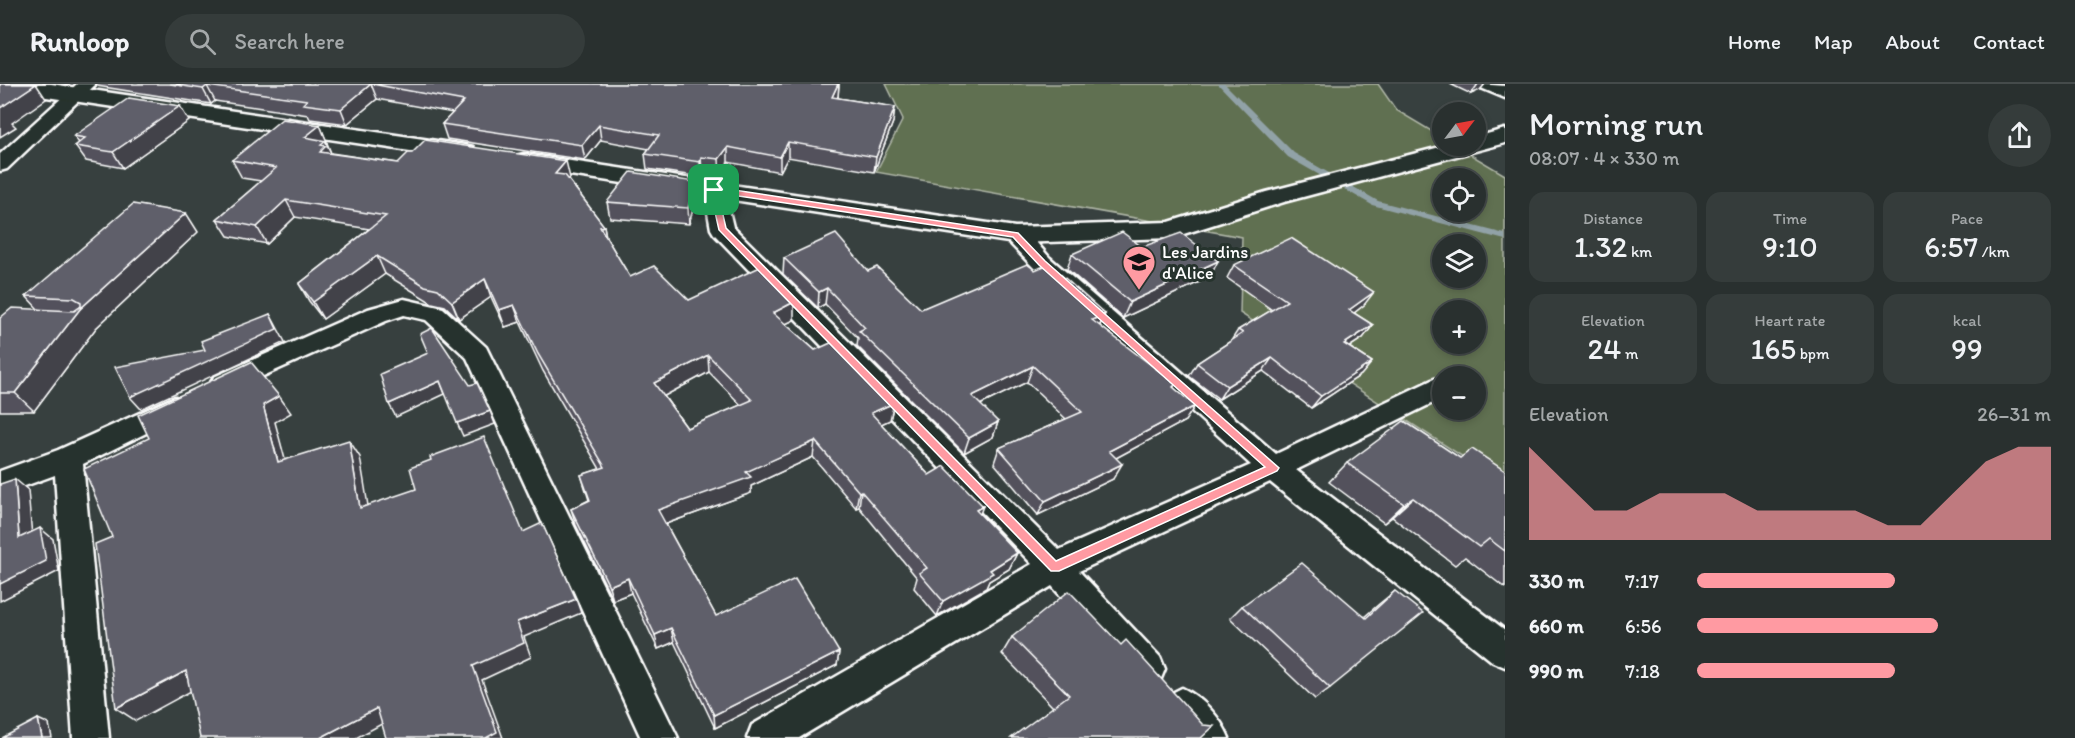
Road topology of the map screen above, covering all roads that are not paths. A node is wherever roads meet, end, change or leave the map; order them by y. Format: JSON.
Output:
{"nodes":[{"id":1,"x":6,"y":84,"type":"edge"},
{"id":2,"x":1487,"y":84,"type":"edge"},
{"id":3,"x":82,"y":88,"type":"edge"},
{"id":4,"x":1505,"y":93,"type":"edge"},
{"id":5,"x":1505,"y":136,"type":"edge"},
{"id":6,"x":1486,"y":141,"type":"edge"},
{"id":7,"x":1434,"y":156,"type":"edge"},
{"id":8,"x":0,"y":165,"type":"edge"},
{"id":9,"x":714,"y":190,"type":"junction"},
{"id":10,"x":1015,"y":235,"type":"junction"},
{"id":11,"x":1432,"y":391,"type":"edge"},
{"id":12,"x":68,"y":458,"type":"junction"},
{"id":13,"x":1273,"y":468,"type":"junction"},
{"id":14,"x":0,"y":483,"type":"edge"},
{"id":15,"x":1055,"y":567,"type":"junction"},
{"id":16,"x":1505,"y":651,"type":"edge"},
{"id":17,"x":91,"y":738,"type":"edge"},
{"id":18,"x":660,"y":738,"type":"edge"},
{"id":19,"x":765,"y":738,"type":"edge"},
{"id":20,"x":1211,"y":738,"type":"edge"}],
"edges":[{"from":1,"to":3,"type":"street"},
{"from":2,"to":4,"type":"street"},
{"from":3,"to":8,"type":"street"},
{"from":3,"to":9,"type":"street"},
{"from":5,"to":6,"type":"street"},
{"from":7,"to":10,"type":"street"},
{"from":9,"to":10,"type":"street"},
{"from":9,"to":15,"type":"street"},
{"from":10,"to":13,"type":"street"},
{"from":11,"to":13,"type":"street"},
{"from":12,"to":14,"type":"street"},
{"from":12,"to":17,"type":"street"},
{"from":12,"to":18,"type":"street"},
{"from":13,"to":15,"type":"street"},
{"from":13,"to":16,"type":"street"},
{"from":15,"to":19,"type":"street"},
{"from":15,"to":20,"type":"street"}]}
